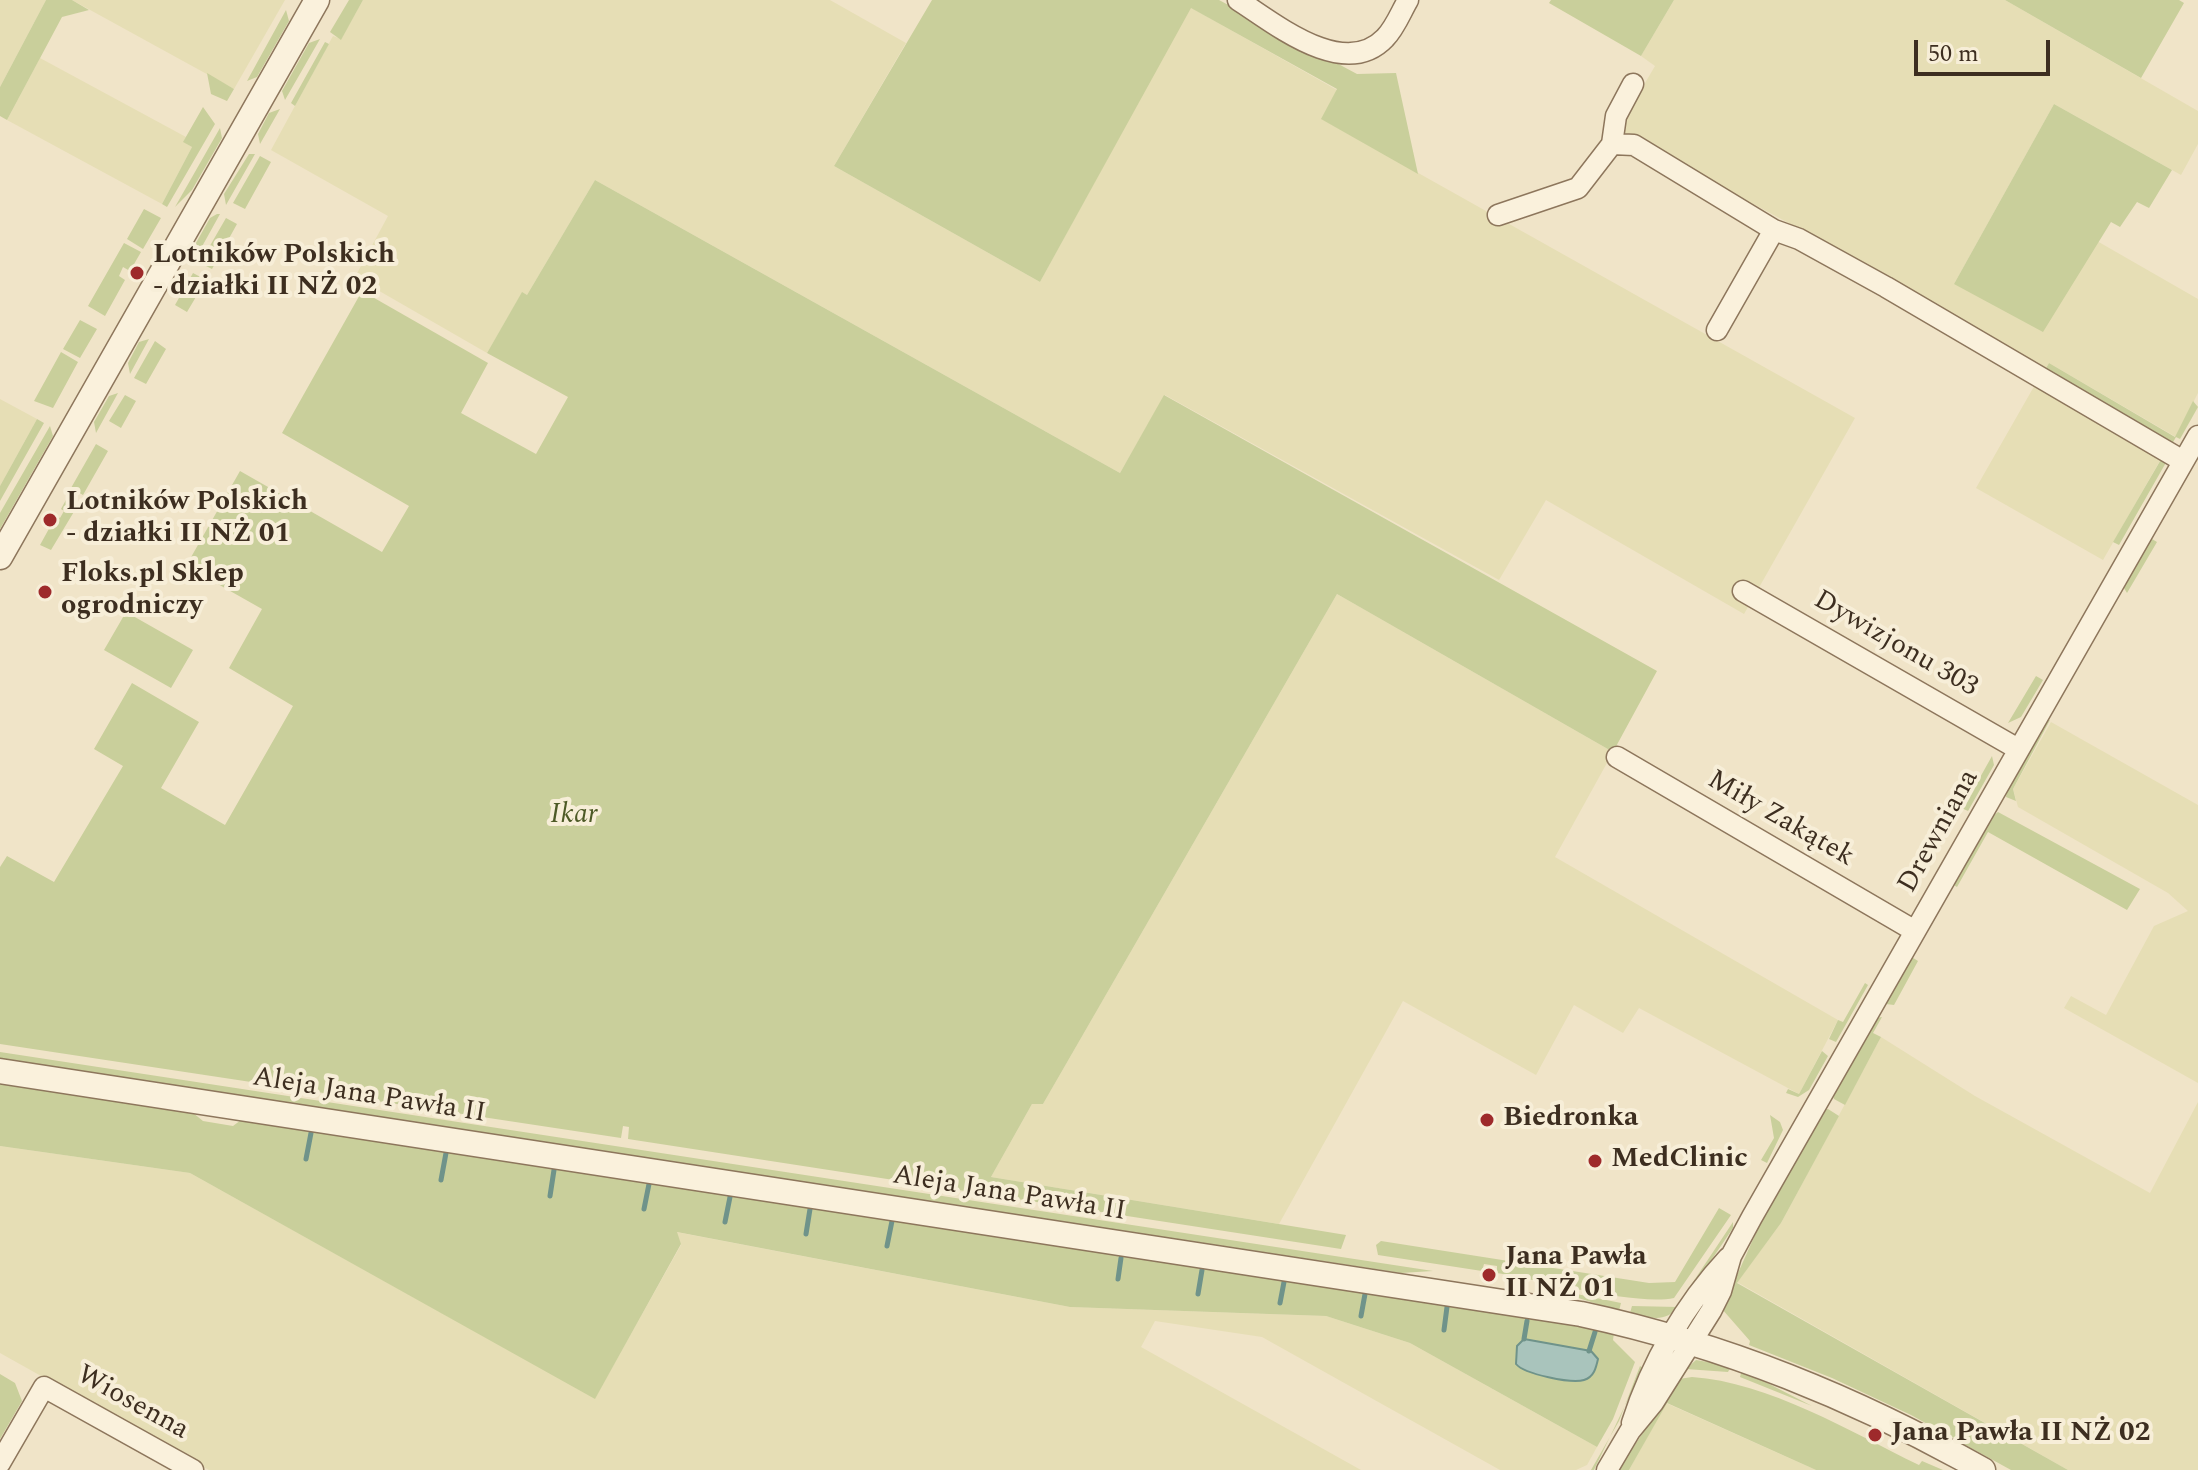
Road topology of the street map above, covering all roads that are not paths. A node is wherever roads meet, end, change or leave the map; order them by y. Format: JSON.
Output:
{"nodes":[{"id":1,"x":317,"y":0,"type":"edge"},
{"id":2,"x":1238,"y":0,"type":"edge"},
{"id":3,"x":1408,"y":0,"type":"edge"},
{"id":4,"x":1633,"y":84,"type":"dead end"},
{"id":5,"x":1612,"y":144,"type":"junction"},
{"id":6,"x":1498,"y":215,"type":"dead end"},
{"id":7,"x":1774,"y":230,"type":"junction"},
{"id":8,"x":1717,"y":330,"type":"dead end"},
{"id":9,"x":2198,"y":436,"type":"edge"},
{"id":10,"x":2183,"y":461,"type":"junction"},
{"id":11,"x":0,"y":557,"type":"edge"},
{"id":12,"x":1743,"y":591,"type":"dead end"},
{"id":13,"x":2018,"y":749,"type":"junction"},
{"id":14,"x":1617,"y":757,"type":"dead end"},
{"id":15,"x":1915,"y":931,"type":"junction"},
{"id":16,"x":0,"y":1071,"type":"edge"},
{"id":17,"x":1682,"y":1339,"type":"junction"},
{"id":18,"x":0,"y":1463,"type":"edge"},
{"id":19,"x":193,"y":1470,"type":"edge"},
{"id":20,"x":1607,"y":1470,"type":"edge"},
{"id":21,"x":1983,"y":1470,"type":"edge"}],
"edges":[{"from":1,"to":11,"type":"street"},
{"from":2,"to":3,"type":"street"},
{"from":4,"to":5,"type":"street"},
{"from":5,"to":6,"type":"street"},
{"from":5,"to":7,"type":"street"},
{"from":7,"to":8,"type":"street"},
{"from":7,"to":10,"type":"street"},
{"from":9,"to":10,"type":"street","name":"Drewniana"},
{"from":10,"to":13,"type":"street","name":"Drewniana"},
{"from":12,"to":13,"type":"street","name":"Dywizjonu 303"},
{"from":13,"to":15,"type":"street","name":"Drewniana"},
{"from":14,"to":15,"type":"street","name":"Miły Zakątek"},
{"from":15,"to":17,"type":"street","name":"Drewniana"},
{"from":16,"to":17,"type":"street","name":"Aleja Jana Pawła II"},
{"from":17,"to":20,"type":"street","name":"Drewniana"},
{"from":17,"to":21,"type":"street","name":"Aleja Jana Pawła II"},
{"from":18,"to":19,"type":"street","name":"Wiosenna"}]}
